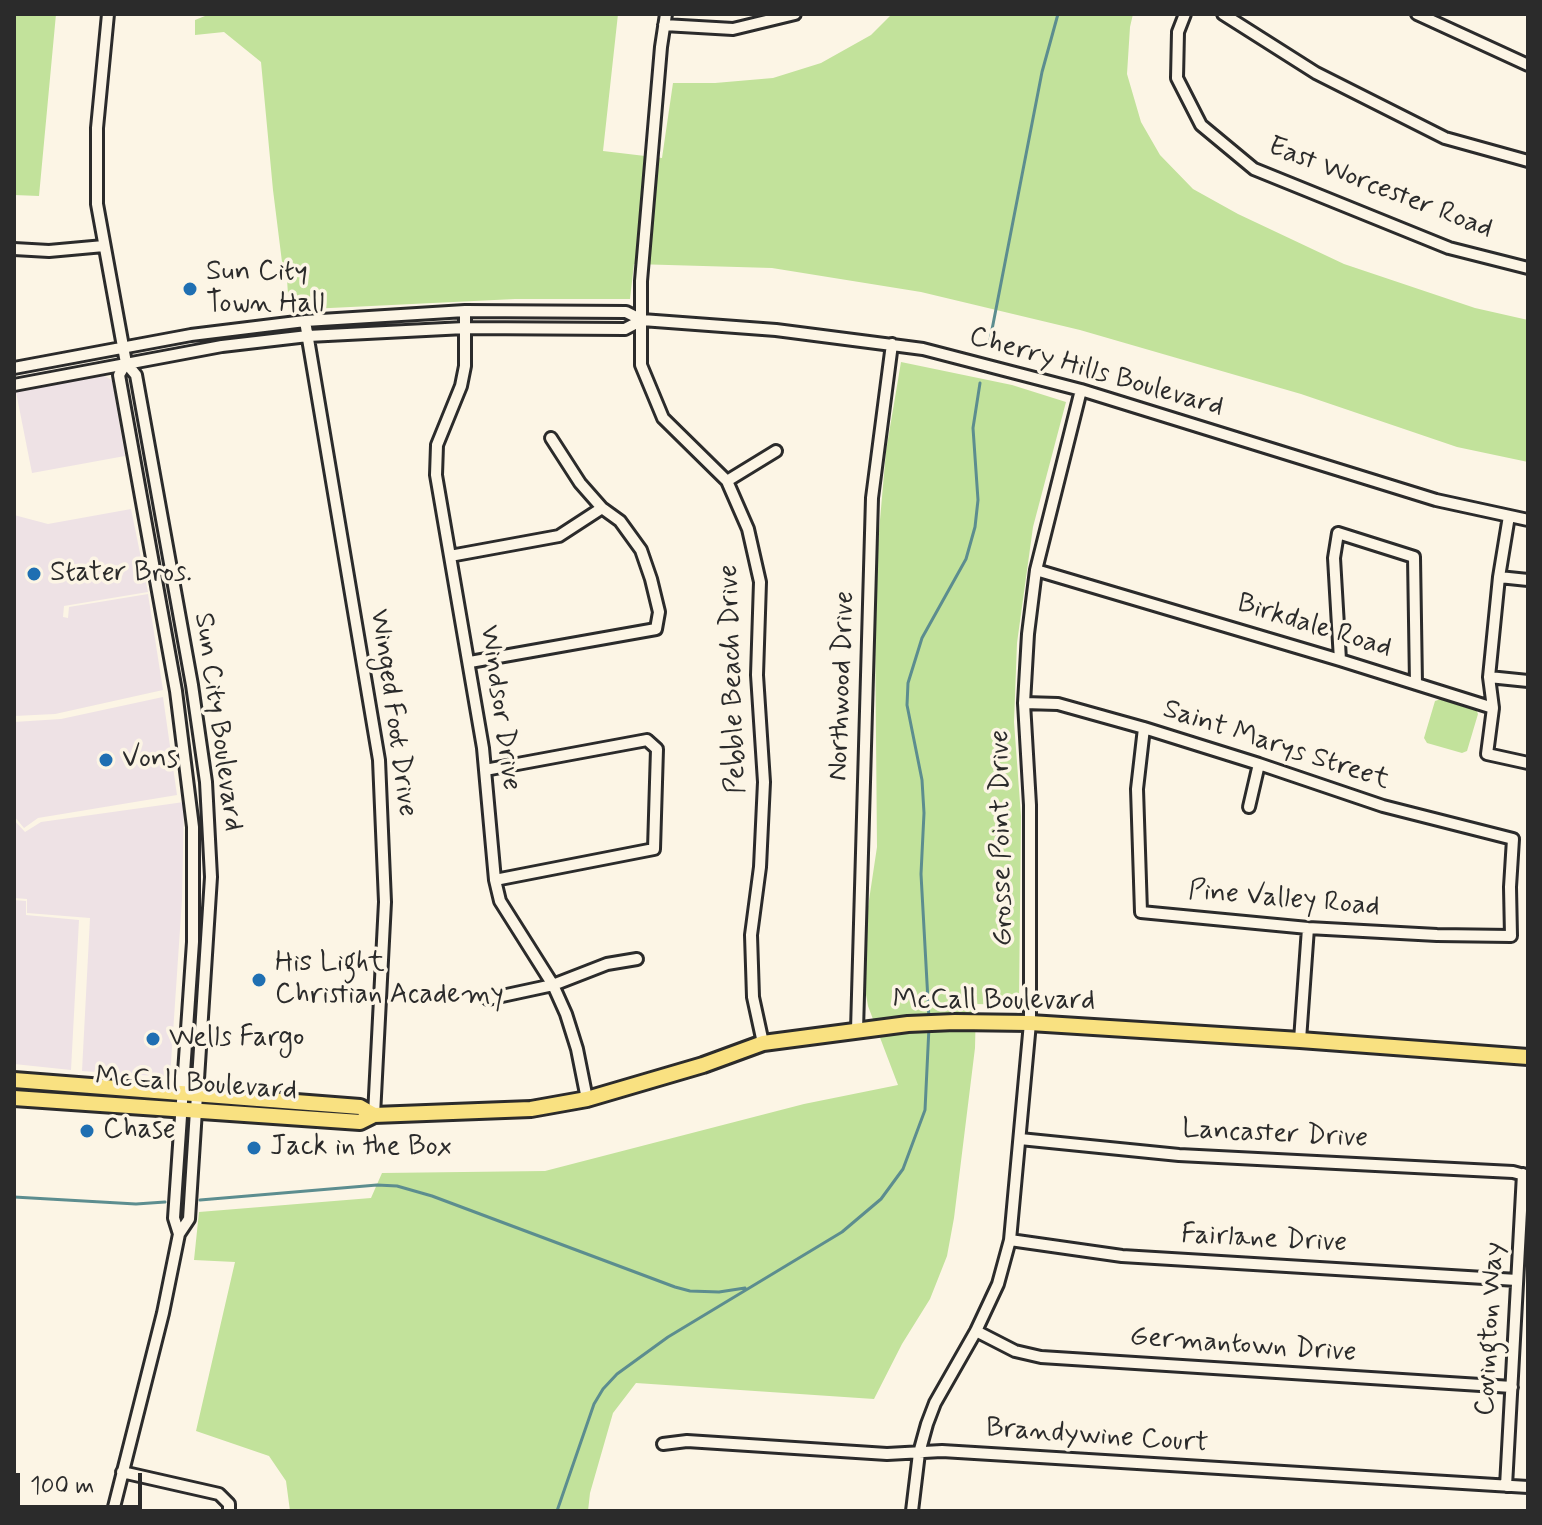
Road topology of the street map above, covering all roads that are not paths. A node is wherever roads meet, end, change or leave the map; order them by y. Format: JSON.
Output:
{"nodes":[{"id":1,"x":108,"y":14,"type":"edge"},
{"id":2,"x":795,"y":14,"type":"edge"},
{"id":3,"x":1185,"y":14,"type":"edge"},
{"id":4,"x":1223,"y":14,"type":"edge"},
{"id":5,"x":1417,"y":14,"type":"edge"},
{"id":6,"x":665,"y":20,"type":"edge"},
{"id":7,"x":1528,"y":65,"type":"edge"},
{"id":8,"x":1528,"y":161,"type":"edge"},
{"id":9,"x":104,"y":246,"type":"junction"},
{"id":10,"x":14,"y":249,"type":"edge"},
{"id":11,"x":1528,"y":268,"type":"edge"},
{"id":12,"x":465,"y":311,"type":"junction"},
{"id":13,"x":642,"y":320,"type":"junction"},
{"id":14,"x":305,"y":321,"type":"junction"},
{"id":15,"x":465,"y":328,"type":"junction"},
{"id":16,"x":308,"y":336,"type":"junction"},
{"id":17,"x":892,"y":344,"type":"junction"},
{"id":18,"x":123,"y":346,"type":"junction"},
{"id":19,"x":126,"y":363,"type":"junction"},
{"id":20,"x":14,"y":368,"type":"edge"},
{"id":21,"x":14,"y":385,"type":"edge"},
{"id":22,"x":1081,"y":390,"type":"junction"},
{"id":23,"x":551,"y":438,"type":"dead end"},
{"id":24,"x":776,"y":451,"type":"dead end"},
{"id":25,"x":727,"y":481,"type":"junction"},
{"id":26,"x":602,"y":508,"type":"junction"},
{"id":27,"x":1509,"y":516,"type":"junction"},
{"id":28,"x":1528,"y":520,"type":"edge"},
{"id":29,"x":450,"y":556,"type":"junction"},
{"id":30,"x":1036,"y":570,"type":"junction"},
{"id":31,"x":1499,"y":577,"type":"junction"},
{"id":32,"x":1528,"y":580,"type":"edge"},
{"id":33,"x":1340,"y":660,"type":"junction"},
{"id":34,"x":470,"y":662,"type":"junction"},
{"id":35,"x":1489,"y":677,"type":"junction"},
{"id":36,"x":1528,"y":681,"type":"edge"},
{"id":37,"x":1416,"y":684,"type":"junction"},
{"id":38,"x":1024,"y":703,"type":"junction"},
{"id":39,"x":1493,"y":708,"type":"junction"},
{"id":40,"x":1144,"y":728,"type":"junction"},
{"id":41,"x":1528,"y":763,"type":"edge"},
{"id":42,"x":1259,"y":764,"type":"junction"},
{"id":43,"x":485,"y":770,"type":"junction"},
{"id":44,"x":1249,"y":807,"type":"dead end"},
{"id":45,"x":1513,"y":839,"type":"joint"},
{"id":46,"x":495,"y":880,"type":"junction"},
{"id":47,"x":1308,"y":928,"type":"junction"},
{"id":48,"x":637,"y":959,"type":"dead end"},
{"id":49,"x":553,"y":985,"type":"junction"},
{"id":50,"x":488,"y":999,"type":"dead end"},
{"id":51,"x":1030,"y":1023,"type":"junction"},
{"id":52,"x":857,"y":1030,"type":"junction"},
{"id":53,"x":1300,"y":1040,"type":"junction"},
{"id":54,"x":763,"y":1043,"type":"junction"},
{"id":55,"x":1528,"y":1057,"type":"edge"},
{"id":56,"x":14,"y":1080,"type":"edge"},
{"id":57,"x":180,"y":1093,"type":"junction"},
{"id":58,"x":199,"y":1095,"type":"junction"},
{"id":59,"x":14,"y":1098,"type":"edge"},
{"id":60,"x":587,"y":1099,"type":"junction"},
{"id":61,"x":179,"y":1110,"type":"junction"},
{"id":62,"x":197,"y":1111,"type":"junction"},
{"id":63,"x":374,"y":1115,"type":"junction"},
{"id":64,"x":1020,"y":1139,"type":"junction"},
{"id":65,"x":1525,"y":1175,"type":"edge"},
{"id":66,"x":179,"y":1234,"type":"junction"},
{"id":67,"x":1010,"y":1240,"type":"junction"},
{"id":68,"x":1517,"y":1280,"type":"junction"},
{"id":69,"x":976,"y":1331,"type":"junction"},
{"id":70,"x":1512,"y":1387,"type":"junction"},
{"id":71,"x":663,"y":1444,"type":"dead end"},
{"id":72,"x":919,"y":1453,"type":"junction"},
{"id":73,"x":122,"y":1472,"type":"junction"},
{"id":74,"x":1506,"y":1486,"type":"junction"},
{"id":75,"x":1528,"y":1487,"type":"edge"},
{"id":76,"x":113,"y":1511,"type":"edge"},
{"id":77,"x":229,"y":1511,"type":"edge"},
{"id":78,"x":912,"y":1511,"type":"edge"}],
"edges":[{"from":1,"to":9,"type":"street","name":"Sun City Boulevard"},
{"from":2,"to":6,"type":"street"},
{"from":3,"to":11,"type":"street","name":"East Worcester Road"},
{"from":4,"to":8,"type":"street"},
{"from":5,"to":7,"type":"street"},
{"from":6,"to":13,"type":"street","name":"Pebble Beach Drive"},
{"from":9,"to":10,"type":"street"},
{"from":9,"to":18,"type":"street","name":"Sun City Boulevard"},
{"from":12,"to":13,"type":"street","name":"Cherry Hills Boulevard"},
{"from":12,"to":14,"type":"street","name":"Cherry Hills Boulevard"},
{"from":12,"to":15,"type":"street","name":"Windsor Drive"},
{"from":13,"to":15,"type":"street","name":"Cherry Hills Boulevard"},
{"from":13,"to":17,"type":"street","name":"Cherry Hills Boulevard"},
{"from":13,"to":25,"type":"street","name":"Pebble Beach Drive"},
{"from":14,"to":16,"type":"street","name":"Winged Foot Drive"},
{"from":14,"to":18,"type":"street","name":"Cherry Hills Boulevard"},
{"from":15,"to":16,"type":"street","name":"Cherry Hills Boulevard"},
{"from":15,"to":29,"type":"street","name":"Windsor Drive"},
{"from":16,"to":19,"type":"street","name":"Cherry Hills Boulevard"},
{"from":16,"to":63,"type":"street","name":"Winged Foot Drive"},
{"from":17,"to":22,"type":"street","name":"Cherry Hills Boulevard"},
{"from":17,"to":52,"type":"street","name":"Northwood Drive"},
{"from":18,"to":19,"type":"street","name":"Sun City Boulevard"},
{"from":18,"to":20,"type":"street","name":"Cherry Hills Boulevard"},
{"from":19,"to":21,"type":"street","name":"Cherry Hills Boulevard"},
{"from":19,"to":57,"type":"street","name":"Sun City Boulevard"},
{"from":19,"to":58,"type":"street","name":"Sun City Boulevard"},
{"from":22,"to":27,"type":"street","name":"Cherry Hills Boulevard"},
{"from":22,"to":30,"type":"street","name":"Grosse Point Drive"},
{"from":23,"to":26,"type":"street"},
{"from":24,"to":25,"type":"street"},
{"from":25,"to":54,"type":"street","name":"Pebble Beach Drive"},
{"from":26,"to":29,"type":"street"},
{"from":26,"to":34,"type":"street"},
{"from":27,"to":28,"type":"street","name":"Cherry Hills Boulevard"},
{"from":27,"to":31,"type":"street"},
{"from":29,"to":34,"type":"street","name":"Windsor Drive"},
{"from":30,"to":33,"type":"street","name":"Birkdale Road"},
{"from":30,"to":38,"type":"street","name":"Grosse Point Drive"},
{"from":31,"to":32,"type":"street"},
{"from":31,"to":35,"type":"street"},
{"from":33,"to":37,"type":"street","name":"Birkdale Road"},
{"from":33,"to":37,"type":"street"},
{"from":34,"to":43,"type":"street","name":"Windsor Drive"},
{"from":35,"to":36,"type":"street"},
{"from":35,"to":39,"type":"street"},
{"from":37,"to":39,"type":"street","name":"Birkdale Road"},
{"from":38,"to":40,"type":"street","name":"Saint Marys Street"},
{"from":38,"to":51,"type":"street","name":"Grosse Point Drive"},
{"from":39,"to":41,"type":"street"},
{"from":40,"to":42,"type":"street","name":"Saint Marys Street"},
{"from":40,"to":47,"type":"street","name":"Pine Valley Road"},
{"from":42,"to":44,"type":"street"},
{"from":42,"to":45,"type":"street","name":"Saint Marys Street"},
{"from":43,"to":46,"type":"street","name":"Windsor Drive"},
{"from":43,"to":46,"type":"street"},
{"from":45,"to":47,"type":"street","name":"Pine Valley Road"},
{"from":46,"to":49,"type":"street","name":"Windsor Drive"},
{"from":47,"to":53,"type":"street"},
{"from":48,"to":49,"type":"street"},
{"from":49,"to":50,"type":"street"},
{"from":49,"to":60,"type":"street","name":"Windsor Drive"},
{"from":51,"to":52,"type":"main road","name":"McCall Boulevard"},
{"from":51,"to":53,"type":"main road","name":"McCall Boulevard"},
{"from":51,"to":64,"type":"street","name":"Grosse Point Drive"},
{"from":52,"to":54,"type":"main road","name":"McCall Boulevard"},
{"from":53,"to":55,"type":"main road","name":"McCall Boulevard"},
{"from":54,"to":60,"type":"main road","name":"McCall Boulevard"},
{"from":56,"to":57,"type":"main road","name":"McCall Boulevard"},
{"from":57,"to":58,"type":"main road","name":"McCall Boulevard"},
{"from":57,"to":61,"type":"street","name":"Sun City Boulevard"},
{"from":58,"to":62,"type":"street","name":"Sun City Boulevard"},
{"from":58,"to":63,"type":"main road","name":"McCall Boulevard"},
{"from":59,"to":61,"type":"main road","name":"McCall Boulevard"},
{"from":60,"to":63,"type":"main road","name":"McCall Boulevard"},
{"from":61,"to":62,"type":"main road","name":"McCall Boulevard"},
{"from":61,"to":66,"type":"street","name":"Sun City Boulevard"},
{"from":62,"to":63,"type":"main road","name":"McCall Boulevard"},
{"from":62,"to":66,"type":"street","name":"Sun City Boulevard"},
{"from":64,"to":65,"type":"street","name":"Lancaster Drive"},
{"from":64,"to":67,"type":"street","name":"Grosse Point Drive"},
{"from":65,"to":68,"type":"street","name":"Covington Way"},
{"from":66,"to":73,"type":"street","name":"Sun City Boulevard"},
{"from":67,"to":68,"type":"street","name":"Fairlane Drive"},
{"from":67,"to":69,"type":"street","name":"Grosse Point Drive"},
{"from":68,"to":70,"type":"street","name":"Covington Way"},
{"from":69,"to":70,"type":"street","name":"Germantown Drive"},
{"from":69,"to":72,"type":"street","name":"Grosse Point Drive"},
{"from":70,"to":74,"type":"street","name":"Covington Way"},
{"from":71,"to":72,"type":"street","name":"Brandywine Court"},
{"from":72,"to":74,"type":"street","name":"Brandywine Court"},
{"from":72,"to":78,"type":"street","name":"Grosse Point Drive"},
{"from":73,"to":76,"type":"street","name":"Sun City Boulevard"},
{"from":73,"to":77,"type":"street"},
{"from":74,"to":75,"type":"street","name":"Brandywine Court"}]}
